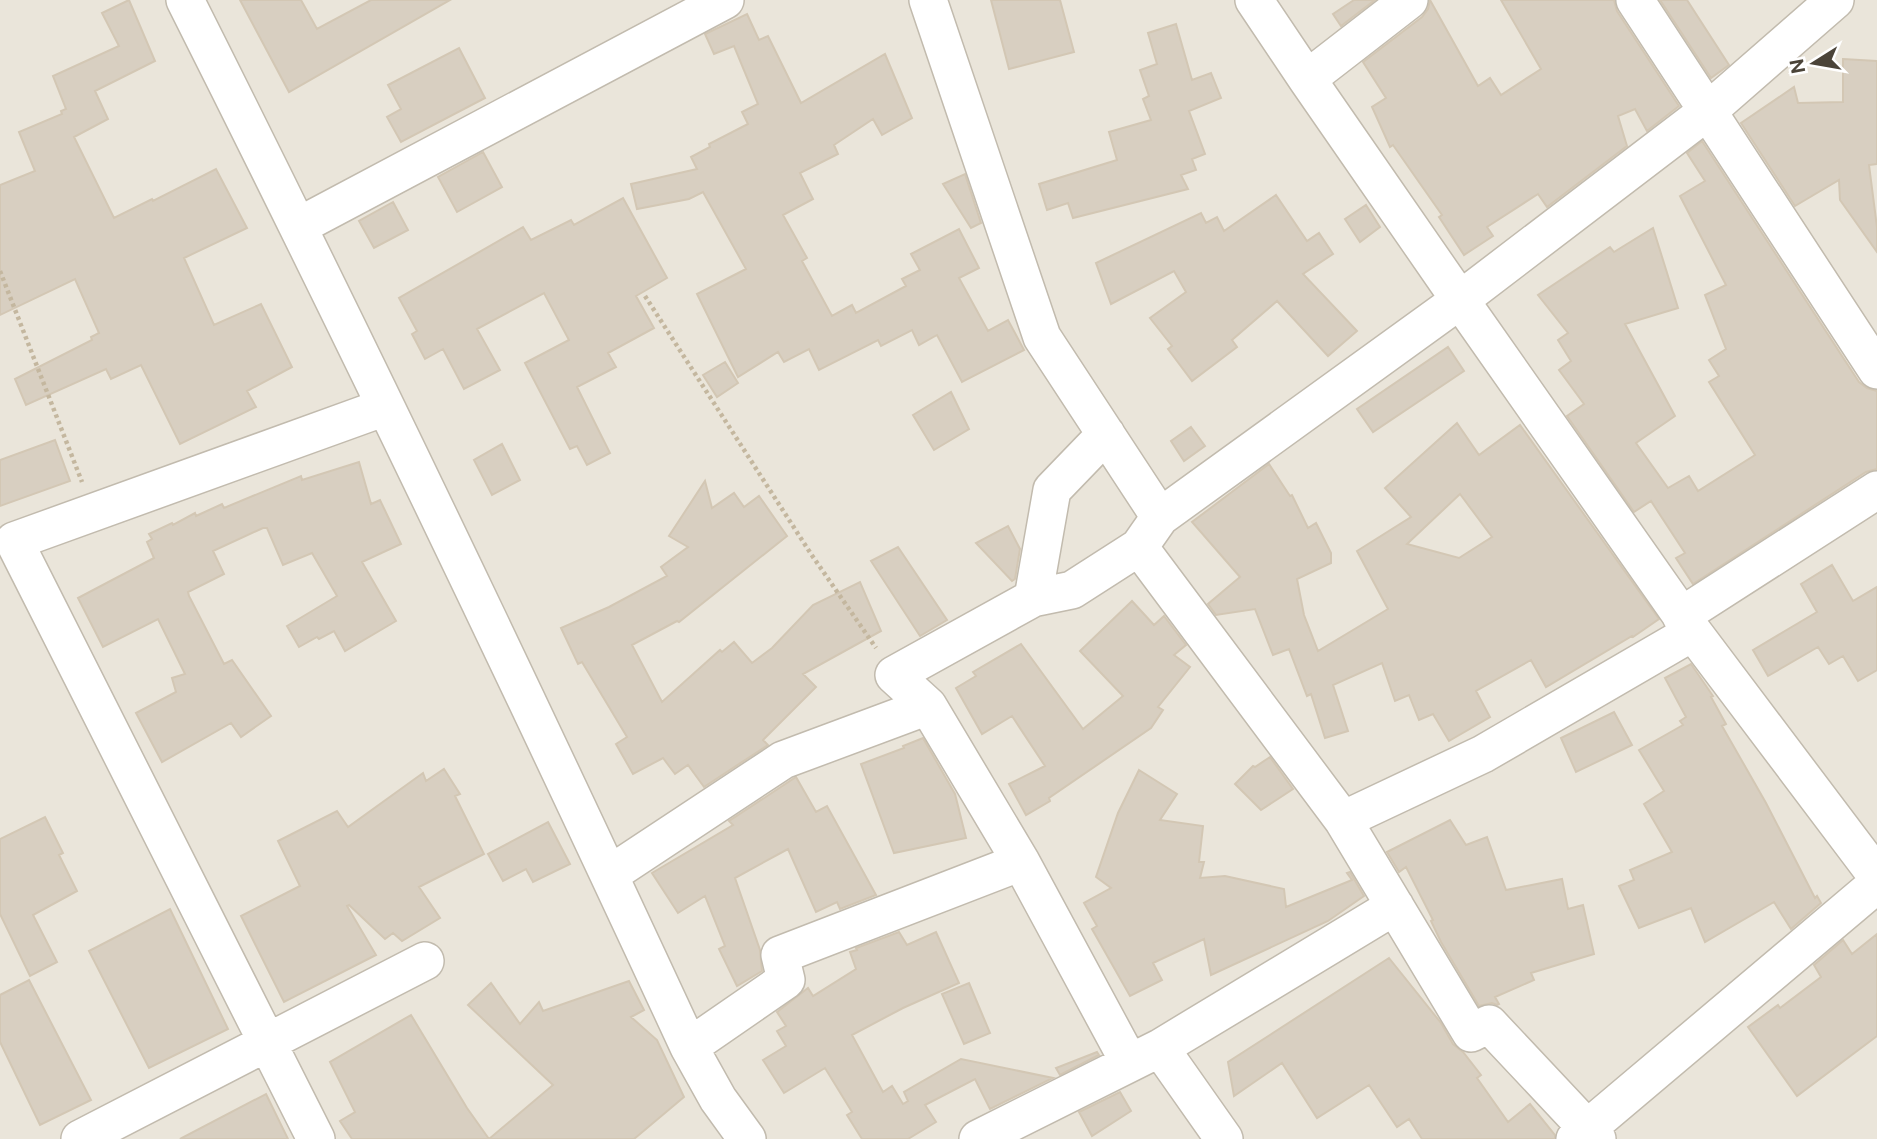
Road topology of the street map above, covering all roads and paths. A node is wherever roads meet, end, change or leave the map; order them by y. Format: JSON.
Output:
{"nodes":[{"id":1,"x":185,"y":0,"type":"edge"},
{"id":2,"x":725,"y":0,"type":"edge"},
{"id":3,"x":928,"y":0,"type":"edge"},
{"id":4,"x":1254,"y":0,"type":"edge"},
{"id":5,"x":1409,"y":0,"type":"edge"},
{"id":6,"x":1635,"y":0,"type":"edge"},
{"id":7,"x":1835,"y":0,"type":"edge"},
{"id":8,"x":1307,"y":79,"type":"junction"},
{"id":9,"x":1709,"y":110,"type":"junction"},
{"id":10,"x":299,"y":226,"type":"junction"},
{"id":11,"x":0,"y":271,"type":"edge"},
{"id":12,"x":645,"y":296,"type":"dead end"},
{"id":13,"x":1460,"y":300,"type":"junction"},
{"id":14,"x":1877,"y":370,"type":"edge"},
{"id":15,"x":385,"y":407,"type":"junction"},
{"id":16,"x":1105,"y":434,"type":"junction"},
{"id":17,"x":83,"y":484,"type":"dead end"},
{"id":18,"x":1877,"y":490,"type":"edge"},
{"id":19,"x":1160,"y":517,"type":"junction"},
{"id":20,"x":7,"y":543,"type":"edge"},
{"id":21,"x":1139,"y":547,"type":"junction"},
{"id":22,"x":1033,"y":598,"type":"junction"},
{"id":23,"x":1687,"y":624,"type":"junction"},
{"id":24,"x":894,"y":675,"type":"junction"},
{"id":25,"x":928,"y":706,"type":"junction"},
{"id":26,"x":1343,"y":820,"type":"junction"},
{"id":27,"x":1021,"y":862,"type":"junction"},
{"id":28,"x":609,"y":874,"type":"junction"},
{"id":29,"x":1877,"y":876,"type":"edge"},
{"id":30,"x":1877,"y":884,"type":"edge"},
{"id":31,"x":1395,"y":906,"type":"junction"},
{"id":32,"x":425,"y":961,"type":"dead end"},
{"id":33,"x":267,"y":1043,"type":"junction"},
{"id":34,"x":689,"y":1047,"type":"junction"},
{"id":35,"x":1145,"y":1055,"type":"junction"},
{"id":36,"x":1587,"y":1136,"type":"edge"},
{"id":37,"x":79,"y":1139,"type":"edge"},
{"id":38,"x":316,"y":1139,"type":"edge"},
{"id":39,"x":747,"y":1139,"type":"edge"},
{"id":40,"x":978,"y":1139,"type":"edge"},
{"id":41,"x":1224,"y":1139,"type":"edge"}],
"edges":[{"from":1,"to":10,"type":"street"},
{"from":2,"to":10,"type":"street"},
{"from":3,"to":16,"type":"street"},
{"from":4,"to":8,"type":"street"},
{"from":5,"to":8,"type":"street"},
{"from":6,"to":9,"type":"street"},
{"from":7,"to":9,"type":"street"},
{"from":8,"to":13,"type":"street"},
{"from":9,"to":13,"type":"street"},
{"from":9,"to":14,"type":"street"},
{"from":10,"to":15,"type":"street"},
{"from":11,"to":17,"type":"path"},
{"from":12,"to":24,"type":"path"},
{"from":13,"to":19,"type":"street"},
{"from":13,"to":23,"type":"street"},
{"from":15,"to":20,"type":"street"},
{"from":15,"to":28,"type":"street"},
{"from":16,"to":19,"type":"street"},
{"from":16,"to":22,"type":"street"},
{"from":18,"to":23,"type":"street"},
{"from":19,"to":21,"type":"street"},
{"from":20,"to":33,"type":"street"},
{"from":21,"to":22,"type":"street"},
{"from":21,"to":26,"type":"street"},
{"from":22,"to":24,"type":"street"},
{"from":23,"to":26,"type":"street"},
{"from":23,"to":29,"type":"street"},
{"from":24,"to":25,"type":"street"},
{"from":25,"to":27,"type":"street"},
{"from":25,"to":28,"type":"street"},
{"from":26,"to":31,"type":"street"},
{"from":27,"to":34,"type":"street"},
{"from":27,"to":35,"type":"street"},
{"from":28,"to":34,"type":"street"},
{"from":30,"to":36,"type":"street"},
{"from":31,"to":35,"type":"street"},
{"from":31,"to":36,"type":"street"},
{"from":32,"to":33,"type":"street"},
{"from":33,"to":37,"type":"street"},
{"from":33,"to":38,"type":"street"},
{"from":34,"to":39,"type":"street"},
{"from":35,"to":40,"type":"street"},
{"from":35,"to":41,"type":"street"}]}
